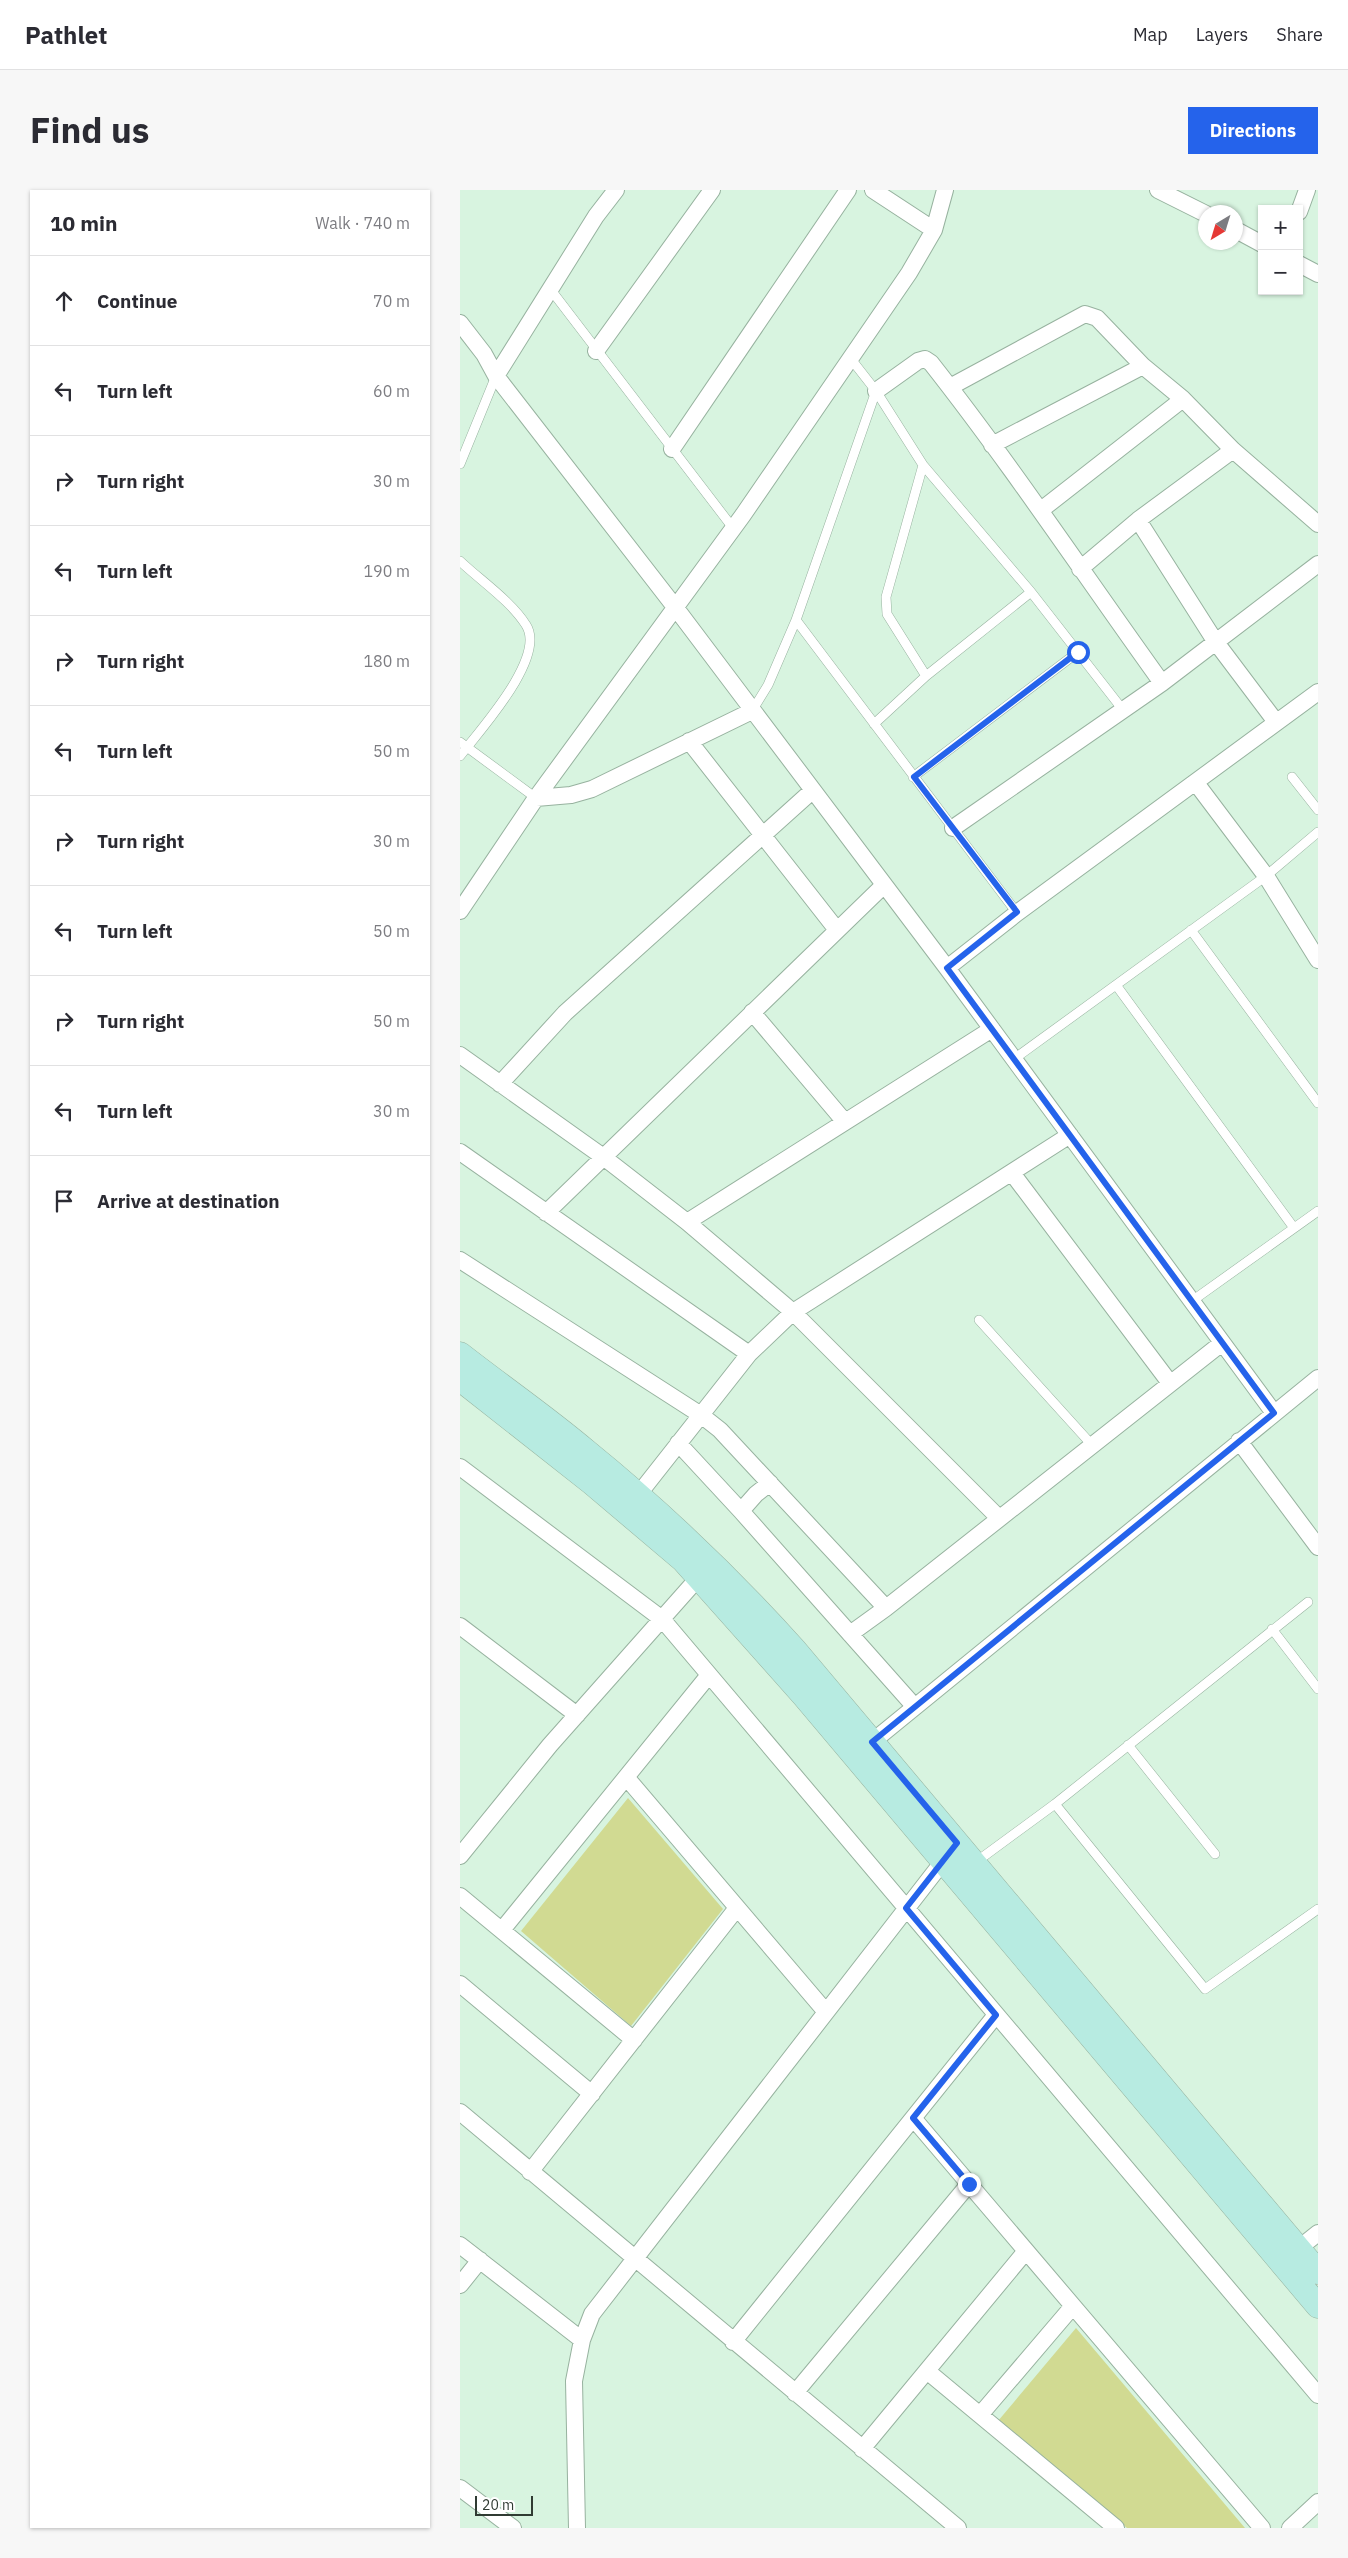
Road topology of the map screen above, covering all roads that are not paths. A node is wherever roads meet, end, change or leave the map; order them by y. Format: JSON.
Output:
{"nodes":[{"id":1,"x":616,"y":190,"type":"edge"},
{"id":2,"x":712,"y":190,"type":"edge"},
{"id":3,"x":848,"y":190,"type":"edge"},
{"id":4,"x":873,"y":190,"type":"edge"},
{"id":5,"x":945,"y":190,"type":"edge"},
{"id":6,"x":1158,"y":190,"type":"edge"},
{"id":7,"x":1307,"y":190,"type":"edge"},
{"id":8,"x":1177,"y":194,"type":"edge"},
{"id":9,"x":1302,"y":205,"type":"edge"},
{"id":10,"x":1198,"y":208,"type":"edge"},
{"id":11,"x":934,"y":230,"type":"junction"},
{"id":12,"x":1243,"y":234,"type":"edge"},
{"id":13,"x":1258,"y":242,"type":"edge"},
{"id":14,"x":1303,"y":266,"type":"edge"},
{"id":15,"x":1318,"y":274,"type":"edge"},
{"id":16,"x":551,"y":290,"type":"junction"},
{"id":17,"x":460,"y":323,"type":"edge"},
{"id":18,"x":596,"y":351,"type":"junction"},
{"id":19,"x":850,"y":359,"type":"junction"},
{"id":20,"x":1143,"y":366,"type":"junction"},
{"id":21,"x":496,"y":376,"type":"junction"},
{"id":22,"x":950,"y":386,"type":"junction"},
{"id":23,"x":876,"y":391,"type":"junction"},
{"id":24,"x":1183,"y":399,"type":"junction"},
{"id":25,"x":992,"y":445,"type":"junction"},
{"id":26,"x":672,"y":449,"type":"junction"},
{"id":27,"x":1234,"y":450,"type":"junction"},
{"id":28,"x":460,"y":464,"type":"edge"},
{"id":29,"x":923,"y":465,"type":"junction"},
{"id":30,"x":1041,"y":510,"type":"junction"},
{"id":31,"x":1138,"y":520,"type":"junction"},
{"id":32,"x":1318,"y":524,"type":"edge"},
{"id":33,"x":733,"y":528,"type":"junction"},
{"id":34,"x":460,"y":561,"type":"edge"},
{"id":35,"x":1318,"y":564,"type":"edge"},
{"id":36,"x":1080,"y":569,"type":"junction"},
{"id":37,"x":1031,"y":592,"type":"junction"},
{"id":38,"x":675,"y":607,"type":"junction"},
{"id":39,"x":796,"y":620,"type":"junction"},
{"id":40,"x":1215,"y":641,"type":"junction"},
{"id":41,"x":1078,"y":652,"type":"junction"},
{"id":42,"x":926,"y":676,"type":"junction"},
{"id":43,"x":1162,"y":683,"type":"junction"},
{"id":44,"x":1318,"y":692,"type":"edge"},
{"id":45,"x":1123,"y":710,"type":"junction"},
{"id":46,"x":752,"y":711,"type":"junction"},
{"id":47,"x":1276,"y":722,"type":"junction"},
{"id":48,"x":874,"y":724,"type":"junction"},
{"id":49,"x":690,"y":741,"type":"junction"},
{"id":50,"x":463,"y":744,"type":"edge"},
{"id":51,"x":460,"y":756,"type":"edge"},
{"id":52,"x":914,"y":777,"type":"junction"},
{"id":53,"x":1292,"y":777,"type":"dead end"},
{"id":54,"x":1196,"y":783,"type":"junction"},
{"id":55,"x":812,"y":791,"type":"junction"},
{"id":56,"x":536,"y":798,"type":"junction"},
{"id":57,"x":1318,"y":810,"type":"edge"},
{"id":58,"x":953,"y":828,"type":"junction"},
{"id":59,"x":1318,"y":832,"type":"edge"},
{"id":60,"x":763,"y":836,"type":"junction"},
{"id":61,"x":1266,"y":876,"type":"junction"},
{"id":62,"x":884,"y":885,"type":"junction"},
{"id":63,"x":460,"y":911,"type":"edge"},
{"id":64,"x":1017,"y":912,"type":"junction"},
{"id":65,"x":838,"y":930,"type":"junction"},
{"id":66,"x":1191,"y":930,"type":"junction"},
{"id":67,"x":1316,"y":951,"type":"edge"},
{"id":68,"x":947,"y":968,"type":"junction"},
{"id":69,"x":1116,"y":985,"type":"junction"},
{"id":70,"x":752,"y":1012,"type":"junction"},
{"id":71,"x":992,"y":1029,"type":"junction"},
{"id":72,"x":460,"y":1055,"type":"edge"},
{"id":73,"x":1014,"y":1059,"type":"junction"},
{"id":74,"x":500,"y":1084,"type":"junction"},
{"id":75,"x":1318,"y":1103,"type":"edge"},
{"id":76,"x":845,"y":1122,"type":"junction"},
{"id":77,"x":1070,"y":1135,"type":"junction"},
{"id":78,"x":460,"y":1152,"type":"edge"},
{"id":79,"x":602,"y":1156,"type":"junction"},
{"id":80,"x":1012,"y":1173,"type":"junction"},
{"id":81,"x":1318,"y":1211,"type":"edge"},
{"id":82,"x":546,"y":1212,"type":"junction"},
{"id":83,"x":687,"y":1222,"type":"junction"},
{"id":84,"x":1294,"y":1228,"type":"junction"},
{"id":85,"x":460,"y":1260,"type":"edge"},
{"id":86,"x":1192,"y":1301,"type":"junction"},
{"id":87,"x":793,"y":1312,"type":"junction"},
{"id":88,"x":979,"y":1320,"type":"dead end"},
{"id":89,"x":1222,"y":1343,"type":"junction"},
{"id":90,"x":460,"y":1354,"type":"edge"},
{"id":91,"x":749,"y":1354,"type":"junction"},
{"id":92,"x":1318,"y":1378,"type":"edge"},
{"id":93,"x":460,"y":1379,"type":"edge"},
{"id":94,"x":1170,"y":1383,"type":"junction"},
{"id":95,"x":1274,"y":1413,"type":"junction"},
{"id":96,"x":701,"y":1415,"type":"junction"},
{"id":97,"x":1239,"y":1441,"type":"junction"},
{"id":98,"x":678,"y":1443,"type":"junction"},
{"id":99,"x":1092,"y":1445,"type":"junction"},
{"id":100,"x":460,"y":1467,"type":"edge"},
{"id":101,"x":770,"y":1483,"type":"junction"},
{"id":102,"x":638,"y":1495,"type":"junction"},
{"id":103,"x":741,"y":1511,"type":"junction"},
{"id":104,"x":999,"y":1518,"type":"junction"},
{"id":105,"x":1318,"y":1546,"type":"edge"},
{"id":106,"x":698,"y":1577,"type":"junction"},
{"id":107,"x":1308,"y":1602,"type":"dead end"},
{"id":108,"x":886,"y":1608,"type":"junction"},
{"id":109,"x":662,"y":1619,"type":"junction"},
{"id":110,"x":460,"y":1626,"type":"edge"},
{"id":111,"x":1272,"y":1629,"type":"junction"},
{"id":112,"x":850,"y":1634,"type":"junction"},
{"id":113,"x":709,"y":1674,"type":"junction"},
{"id":114,"x":1318,"y":1689,"type":"edge"},
{"id":115,"x":915,"y":1707,"type":"junction"},
{"id":116,"x":577,"y":1715,"type":"junction"},
{"id":117,"x":872,"y":1742,"type":"junction"},
{"id":118,"x":1128,"y":1745,"type":"junction"},
{"id":119,"x":626,"y":1777,"type":"junction"},
{"id":120,"x":1055,"y":1804,"type":"junction"},
{"id":121,"x":1215,"y":1854,"type":"dead end"},
{"id":122,"x":460,"y":1856,"type":"edge"},
{"id":123,"x":960,"y":1864,"type":"junction"},
{"id":124,"x":460,"y":1896,"type":"edge"},
{"id":125,"x":737,"y":1908,"type":"junction"},
{"id":126,"x":906,"y":1908,"type":"junction"},
{"id":127,"x":1318,"y":1909,"type":"edge"},
{"id":128,"x":502,"y":1930,"type":"junction"},
{"id":129,"x":460,"y":1984,"type":"edge"},
{"id":130,"x":826,"y":2012,"type":"junction"},
{"id":131,"x":996,"y":2015,"type":"junction"},
{"id":132,"x":634,"y":2040,"type":"junction"},
{"id":133,"x":592,"y":2094,"type":"junction"},
{"id":134,"x":460,"y":2112,"type":"edge"},
{"id":135,"x":913,"y":2118,"type":"junction"},
{"id":136,"x":530,"y":2172,"type":"junction"},
{"id":137,"x":969,"y":2184,"type":"junction"},
{"id":138,"x":1318,"y":2233,"type":"edge"},
{"id":139,"x":460,"y":2245,"type":"edge"},
{"id":140,"x":1298,"y":2249,"type":"junction"},
{"id":141,"x":1026,"y":2251,"type":"junction"},
{"id":142,"x":634,"y":2259,"type":"junction"},
{"id":143,"x":480,"y":2260,"type":"junction"},
{"id":144,"x":1318,"y":2272,"type":"edge"},
{"id":145,"x":460,"y":2285,"type":"edge"},
{"id":146,"x":1072,"y":2306,"type":"junction"},
{"id":147,"x":1318,"y":2306,"type":"edge"},
{"id":148,"x":582,"y":2340,"type":"junction"},
{"id":149,"x":733,"y":2342,"type":"junction"},
{"id":150,"x":927,"y":2371,"type":"junction"},
{"id":151,"x":795,"y":2393,"type":"junction"},
{"id":152,"x":1318,"y":2395,"type":"edge"},
{"id":153,"x":980,"y":2415,"type":"junction"},
{"id":154,"x":862,"y":2449,"type":"junction"},
{"id":155,"x":460,"y":2488,"type":"edge"},
{"id":156,"x":1318,"y":2502,"type":"edge"},
{"id":157,"x":947,"y":2525,"type":"edge"},
{"id":158,"x":513,"y":2528,"type":"edge"},
{"id":159,"x":577,"y":2528,"type":"edge"},
{"id":160,"x":1116,"y":2528,"type":"edge"},
{"id":161,"x":1262,"y":2528,"type":"edge"},
{"id":162,"x":1290,"y":2528,"type":"edge"}],
"edges":[{"from":1,"to":16,"type":"street"},
{"from":2,"to":18,"type":"street"},
{"from":3,"to":26,"type":"street"},
{"from":4,"to":11,"type":"street"},
{"from":5,"to":11,"type":"street"},
{"from":6,"to":8,"type":"street"},
{"from":7,"to":9,"type":"street"},
{"from":8,"to":10,"type":"street"},
{"from":11,"to":19,"type":"street"},
{"from":12,"to":13,"type":"street"},
{"from":14,"to":15,"type":"street"},
{"from":16,"to":18,"type":"lane"},
{"from":16,"to":21,"type":"street"},
{"from":17,"to":21,"type":"street"},
{"from":18,"to":26,"type":"lane"},
{"from":19,"to":23,"type":"lane"},
{"from":19,"to":33,"type":"street"},
{"from":20,"to":22,"type":"street"},
{"from":20,"to":24,"type":"street"},
{"from":20,"to":25,"type":"street"},
{"from":21,"to":28,"type":"lane"},
{"from":21,"to":38,"type":"street"},
{"from":22,"to":23,"type":"street"},
{"from":22,"to":25,"type":"street"},
{"from":23,"to":29,"type":"lane"},
{"from":23,"to":39,"type":"lane"},
{"from":24,"to":27,"type":"street"},
{"from":24,"to":30,"type":"street"},
{"from":25,"to":30,"type":"street"},
{"from":26,"to":33,"type":"lane"},
{"from":27,"to":31,"type":"street"},
{"from":27,"to":32,"type":"street"},
{"from":29,"to":37,"type":"lane"},
{"from":29,"to":42,"type":"lane"},
{"from":30,"to":36,"type":"street"},
{"from":31,"to":36,"type":"street"},
{"from":31,"to":40,"type":"street"},
{"from":33,"to":38,"type":"street"},
{"from":34,"to":50,"type":"lane"},
{"from":35,"to":40,"type":"street"},
{"from":36,"to":43,"type":"street"},
{"from":37,"to":41,"type":"lane"},
{"from":37,"to":42,"type":"lane"},
{"from":38,"to":46,"type":"street"},
{"from":38,"to":56,"type":"street"},
{"from":39,"to":46,"type":"lane"},
{"from":39,"to":48,"type":"lane"},
{"from":40,"to":43,"type":"street"},
{"from":40,"to":47,"type":"street"},
{"from":41,"to":45,"type":"lane"},
{"from":41,"to":52,"type":"lane"},
{"from":42,"to":48,"type":"lane"},
{"from":43,"to":45,"type":"street"},
{"from":44,"to":47,"type":"street"},
{"from":45,"to":58,"type":"street"},
{"from":46,"to":49,"type":"street"},
{"from":46,"to":55,"type":"street"},
{"from":47,"to":54,"type":"street"},
{"from":48,"to":52,"type":"lane"},
{"from":49,"to":56,"type":"street"},
{"from":49,"to":60,"type":"street"},
{"from":50,"to":51,"type":"lane"},
{"from":50,"to":56,"type":"lane"},
{"from":52,"to":58,"type":"lane"},
{"from":53,"to":57,"type":"lane"},
{"from":54,"to":61,"type":"street"},
{"from":54,"to":64,"type":"street"},
{"from":55,"to":60,"type":"street"},
{"from":55,"to":62,"type":"street"},
{"from":56,"to":63,"type":"street"},
{"from":58,"to":64,"type":"lane"},
{"from":59,"to":61,"type":"lane"},
{"from":60,"to":65,"type":"street"},
{"from":60,"to":74,"type":"street"},
{"from":61,"to":66,"type":"lane"},
{"from":61,"to":67,"type":"street"},
{"from":62,"to":65,"type":"street"},
{"from":62,"to":68,"type":"street"},
{"from":64,"to":68,"type":"street"},
{"from":65,"to":70,"type":"street"},
{"from":66,"to":69,"type":"lane"},
{"from":66,"to":75,"type":"lane"},
{"from":68,"to":71,"type":"street"},
{"from":69,"to":73,"type":"lane"},
{"from":69,"to":84,"type":"lane"},
{"from":70,"to":76,"type":"street"},
{"from":70,"to":79,"type":"street"},
{"from":71,"to":73,"type":"street"},
{"from":71,"to":76,"type":"street"},
{"from":72,"to":74,"type":"street"},
{"from":73,"to":77,"type":"street"},
{"from":74,"to":79,"type":"street"},
{"from":76,"to":83,"type":"street"},
{"from":77,"to":80,"type":"street"},
{"from":77,"to":86,"type":"street"},
{"from":78,"to":82,"type":"street"},
{"from":79,"to":82,"type":"street"},
{"from":79,"to":83,"type":"street"},
{"from":80,"to":87,"type":"street"},
{"from":80,"to":94,"type":"street"},
{"from":81,"to":84,"type":"lane"},
{"from":82,"to":91,"type":"street"},
{"from":83,"to":87,"type":"street"},
{"from":84,"to":86,"type":"lane"},
{"from":85,"to":96,"type":"street"},
{"from":86,"to":89,"type":"street"},
{"from":87,"to":91,"type":"street"},
{"from":87,"to":104,"type":"street"},
{"from":88,"to":99,"type":"lane"},
{"from":89,"to":94,"type":"street"},
{"from":89,"to":95,"type":"street"},
{"from":90,"to":102,"type":"street"},
{"from":91,"to":96,"type":"street"},
{"from":92,"to":95,"type":"street"},
{"from":93,"to":106,"type":"street"},
{"from":94,"to":99,"type":"street"},
{"from":95,"to":97,"type":"street"},
{"from":96,"to":98,"type":"street"},
{"from":96,"to":101,"type":"street"},
{"from":97,"to":105,"type":"street"},
{"from":97,"to":115,"type":"street"},
{"from":98,"to":102,"type":"street"},
{"from":98,"to":103,"type":"street"},
{"from":99,"to":104,"type":"street"},
{"from":100,"to":109,"type":"street"},
{"from":101,"to":103,"type":"street"},
{"from":101,"to":108,"type":"street"},
{"from":102,"to":117,"type":"street"},
{"from":103,"to":112,"type":"street"},
{"from":104,"to":108,"type":"street"},
{"from":106,"to":109,"type":"street"},
{"from":106,"to":123,"type":"street"},
{"from":107,"to":111,"type":"lane"},
{"from":108,"to":112,"type":"street"},
{"from":109,"to":113,"type":"street"},
{"from":109,"to":116,"type":"street"},
{"from":110,"to":116,"type":"street"},
{"from":111,"to":114,"type":"lane"},
{"from":111,"to":118,"type":"lane"},
{"from":112,"to":115,"type":"street"},
{"from":113,"to":119,"type":"street"},
{"from":113,"to":126,"type":"street"},
{"from":115,"to":117,"type":"street"},
{"from":116,"to":122,"type":"street"},
{"from":117,"to":123,"type":"street"},
{"from":118,"to":120,"type":"lane"},
{"from":118,"to":121,"type":"lane"},
{"from":119,"to":125,"type":"street"},
{"from":119,"to":128,"type":"street"},
{"from":120,"to":123,"type":"lane"},
{"from":120,"to":127,"type":"lane"},
{"from":123,"to":126,"type":"street"},
{"from":123,"to":140,"type":"street"},
{"from":123,"to":147,"type":"street"},
{"from":124,"to":128,"type":"street"},
{"from":125,"to":130,"type":"street"},
{"from":125,"to":132,"type":"street"},
{"from":126,"to":130,"type":"street"},
{"from":126,"to":131,"type":"street"},
{"from":128,"to":132,"type":"street"},
{"from":129,"to":133,"type":"street"},
{"from":130,"to":142,"type":"street"},
{"from":131,"to":135,"type":"street"},
{"from":131,"to":152,"type":"street"},
{"from":132,"to":133,"type":"street"},
{"from":133,"to":136,"type":"street"},
{"from":134,"to":136,"type":"street"},
{"from":135,"to":137,"type":"street"},
{"from":135,"to":149,"type":"street"},
{"from":136,"to":142,"type":"street"},
{"from":137,"to":141,"type":"street"},
{"from":137,"to":151,"type":"street"},
{"from":138,"to":140,"type":"street"},
{"from":139,"to":143,"type":"street"},
{"from":140,"to":144,"type":"street"},
{"from":141,"to":146,"type":"street"},
{"from":141,"to":150,"type":"street"},
{"from":142,"to":148,"type":"street"},
{"from":142,"to":149,"type":"street"},
{"from":143,"to":145,"type":"street"},
{"from":143,"to":148,"type":"street"},
{"from":146,"to":153,"type":"street"},
{"from":146,"to":161,"type":"street"},
{"from":148,"to":159,"type":"street"},
{"from":149,"to":151,"type":"street"},
{"from":150,"to":153,"type":"street"},
{"from":150,"to":154,"type":"street"},
{"from":151,"to":154,"type":"street"},
{"from":153,"to":160,"type":"street"},
{"from":154,"to":157,"type":"street"},
{"from":155,"to":158,"type":"street"},
{"from":156,"to":162,"type":"street"}]}
